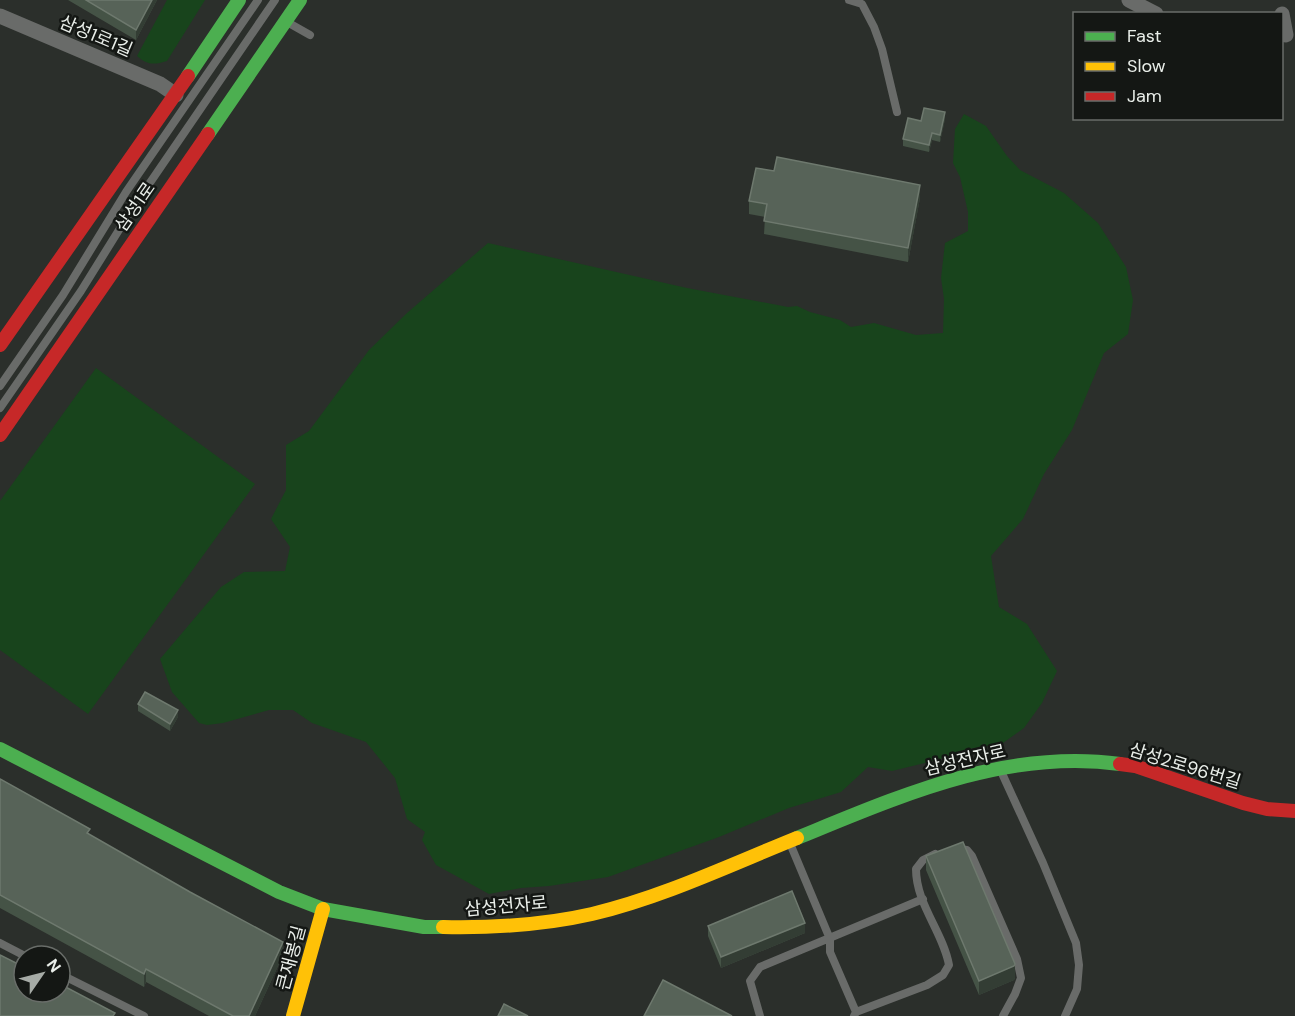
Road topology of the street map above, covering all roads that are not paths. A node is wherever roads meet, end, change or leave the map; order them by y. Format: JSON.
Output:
{"nodes":[{"id":1,"x":240,"y":0,"type":"edge"},
{"id":2,"x":258,"y":0,"type":"edge"},
{"id":3,"x":275,"y":0,"type":"edge"},
{"id":4,"x":300,"y":0,"type":"edge"},
{"id":5,"x":849,"y":0,"type":"edge"},
{"id":6,"x":1128,"y":0,"type":"edge"},
{"id":7,"x":1152,"y":12,"type":"edge"},
{"id":8,"x":0,"y":16,"type":"edge"},
{"id":9,"x":286,"y":21,"type":"junction"},
{"id":10,"x":309,"y":35,"type":"dead end"},
{"id":11,"x":176,"y":95,"type":"junction"},
{"id":12,"x":897,"y":112,"type":"dead end"},
{"id":13,"x":0,"y":345,"type":"edge"},
{"id":14,"x":0,"y":386,"type":"edge"},
{"id":15,"x":0,"y":408,"type":"edge"},
{"id":16,"x":0,"y":435,"type":"edge"},
{"id":17,"x":0,"y":749,"type":"edge"},
{"id":18,"x":1029,"y":766,"type":"joint"},
{"id":19,"x":999,"y":768,"type":"junction"},
{"id":20,"x":1295,"y":811,"type":"edge"},
{"id":21,"x":789,"y":840,"type":"junction"},
{"id":22,"x":923,"y":899,"type":"junction"},
{"id":23,"x":323,"y":909,"type":"junction"},
{"id":24,"x":830,"y":939,"type":"junction"},
{"id":25,"x":72,"y":980,"type":"edge"},
{"id":26,"x":855,"y":1014,"type":"edge"},
{"id":27,"x":139,"y":1015,"type":"edge"},
{"id":28,"x":293,"y":1016,"type":"edge"},
{"id":29,"x":760,"y":1016,"type":"edge"},
{"id":30,"x":1003,"y":1016,"type":"edge"},
{"id":31,"x":1065,"y":1016,"type":"edge"}],
"edges":[{"from":1,"to":11,"type":"street","name":"삼성1로"},
{"from":2,"to":14,"type":"lane"},
{"from":3,"to":15,"type":"lane"},
{"from":4,"to":9,"type":"street","name":"삼성1로"},
{"from":5,"to":12,"type":"lane"},
{"from":6,"to":7,"type":"street"},
{"from":8,"to":11,"type":"street","name":"삼성1로1길"},
{"from":9,"to":10,"type":"lane"},
{"from":9,"to":16,"type":"street","name":"삼성1로"},
{"from":11,"to":13,"type":"street","name":"삼성1로"},
{"from":17,"to":23,"type":"street","name":"삼성전자로"},
{"from":18,"to":19,"type":"street","name":"삼성전자로"},
{"from":18,"to":20,"type":"street","name":"삼성2로96번길"},
{"from":19,"to":21,"type":"street","name":"삼성전자로"},
{"from":19,"to":31,"type":"lane"},
{"from":21,"to":23,"type":"street","name":"삼성전자로"},
{"from":21,"to":24,"type":"lane"},
{"from":22,"to":24,"type":"lane"},
{"from":22,"to":26,"type":"lane"},
{"from":22,"to":30,"type":"lane"},
{"from":23,"to":28,"type":"street","name":"큰재봉길"},
{"from":24,"to":26,"type":"lane"},
{"from":24,"to":29,"type":"lane"},
{"from":25,"to":27,"type":"lane"}]}
